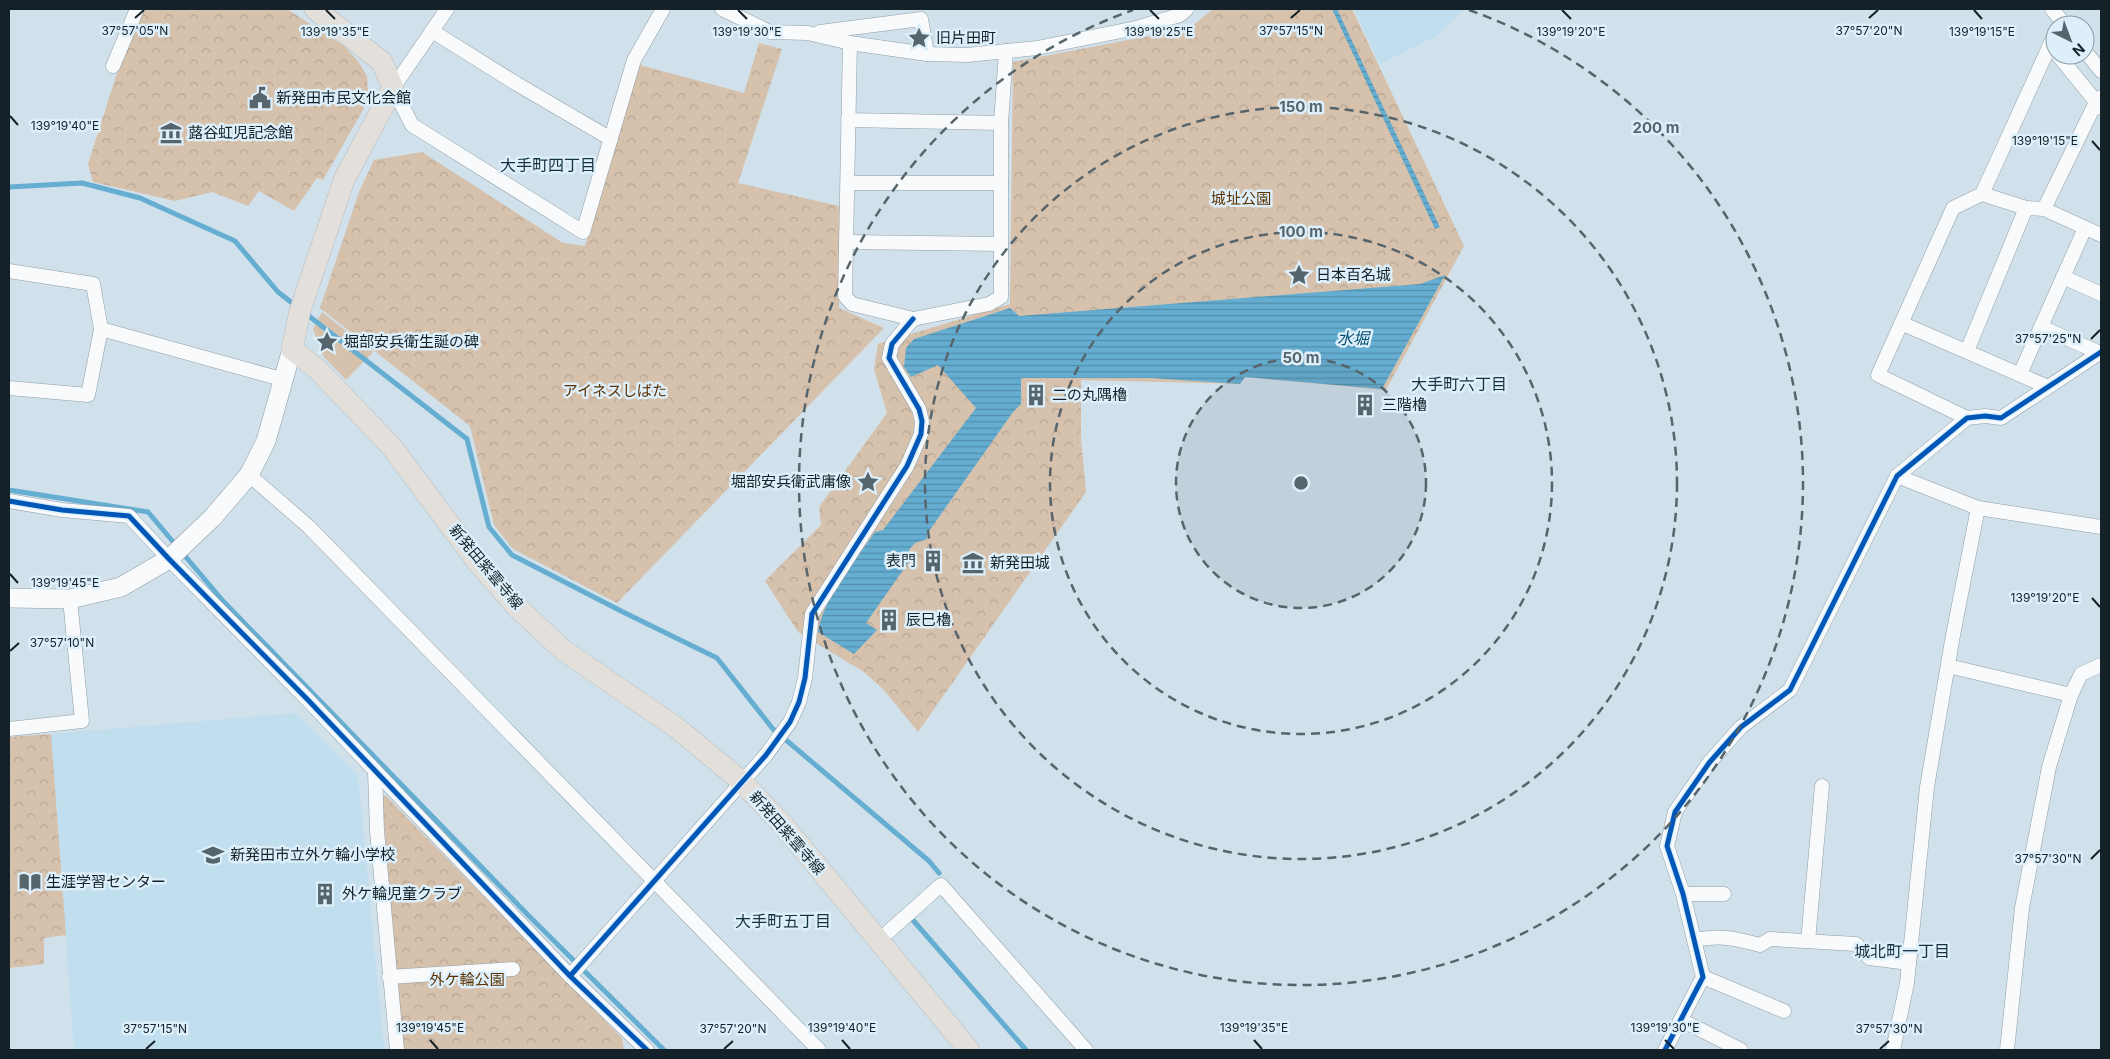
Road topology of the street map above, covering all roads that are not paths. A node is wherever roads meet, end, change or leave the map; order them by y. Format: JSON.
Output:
{"nodes":[{"id":1,"x":137,"y":9,"type":"edge"},
{"id":2,"x":314,"y":9,"type":"edge"},
{"id":3,"x":447,"y":9,"type":"edge"},
{"id":4,"x":663,"y":9,"type":"edge"},
{"id":5,"x":722,"y":9,"type":"edge"},
{"id":6,"x":1187,"y":9,"type":"edge"},
{"id":7,"x":432,"y":31,"type":"junction"},
{"id":8,"x":808,"y":33,"type":"junction"},
{"id":9,"x":850,"y":42,"type":"junction"},
{"id":10,"x":1006,"y":51,"type":"junction"},
{"id":11,"x":927,"y":54,"type":"junction"},
{"id":12,"x":2045,"y":61,"type":"edge"},
{"id":13,"x":2067,"y":65,"type":"edge"},
{"id":14,"x":113,"y":66,"type":"dead end"},
{"id":15,"x":393,"y":88,"type":"junction"},
{"id":16,"x":2099,"y":103,"type":"edge"},
{"id":17,"x":848,"y":120,"type":"junction"},
{"id":18,"x":1001,"y":123,"type":"junction"},
{"id":19,"x":611,"y":139,"type":"junction"},
{"id":20,"x":848,"y":183,"type":"junction"},
{"id":21,"x":1001,"y":183,"type":"junction"},
{"id":22,"x":1982,"y":194,"type":"junction"},
{"id":23,"x":2026,"y":208,"type":"junction"},
{"id":24,"x":2044,"y":209,"type":"junction"},
{"id":25,"x":2085,"y":228,"type":"junction"},
{"id":26,"x":2101,"y":235,"type":"edge"},
{"id":27,"x":847,"y":242,"type":"junction"},
{"id":28,"x":1001,"y":244,"type":"junction"},
{"id":29,"x":9,"y":270,"type":"edge"},
{"id":30,"x":2063,"y":278,"type":"junction"},
{"id":31,"x":2101,"y":294,"type":"edge"},
{"id":32,"x":913,"y":319,"type":"junction"},
{"id":33,"x":1901,"y":322,"type":"junction"},
{"id":34,"x":2041,"y":327,"type":"junction"},
{"id":35,"x":101,"y":329,"type":"junction"},
{"id":36,"x":292,"y":349,"type":"junction"},
{"id":37,"x":1967,"y":352,"type":"junction"},
{"id":38,"x":2100,"y":353,"type":"edge"},
{"id":39,"x":2020,"y":374,"type":"junction"},
{"id":40,"x":285,"y":380,"type":"junction"},
{"id":41,"x":2048,"y":387,"type":"junction"},
{"id":42,"x":9,"y":388,"type":"edge"},
{"id":43,"x":1967,"y":418,"type":"junction"},
{"id":44,"x":249,"y":475,"type":"junction"},
{"id":45,"x":1897,"y":476,"type":"junction"},
{"id":46,"x":9,"y":502,"type":"edge"},
{"id":47,"x":1978,"y":508,"type":"junction"},
{"id":48,"x":2101,"y":528,"type":"edge"},
{"id":49,"x":169,"y":559,"type":"junction"},
{"id":50,"x":9,"y":598,"type":"edge"},
{"id":51,"x":70,"y":598,"type":"junction"},
{"id":52,"x":2101,"y":665,"type":"edge"},
{"id":53,"x":1948,"y":666,"type":"junction"},
{"id":54,"x":2071,"y":695,"type":"junction"},
{"id":55,"x":9,"y":729,"type":"edge"},
{"id":56,"x":375,"y":772,"type":"junction"},
{"id":57,"x":741,"y":781,"type":"junction"},
{"id":58,"x":1822,"y":786,"type":"dead end"},
{"id":59,"x":654,"y":881,"type":"junction"},
{"id":60,"x":1683,"y":894,"type":"junction"},
{"id":61,"x":1724,"y":894,"type":"dead end"},
{"id":62,"x":1694,"y":940,"type":"junction"},
{"id":63,"x":878,"y":941,"type":"junction"},
{"id":64,"x":1808,"y":941,"type":"junction"},
{"id":65,"x":1909,"y":963,"type":"junction"},
{"id":66,"x":513,"y":969,"type":"dead end"},
{"id":67,"x":570,"y":976,"type":"junction"},
{"id":68,"x":389,"y":977,"type":"junction"},
{"id":69,"x":1703,"y":977,"type":"junction"},
{"id":70,"x":1784,"y":1011,"type":"dead end"},
{"id":71,"x":1681,"y":1020,"type":"junction"},
{"id":72,"x":397,"y":1050,"type":"edge"},
{"id":73,"x":647,"y":1050,"type":"edge"},
{"id":74,"x":819,"y":1050,"type":"edge"},
{"id":75,"x":968,"y":1050,"type":"edge"},
{"id":76,"x":1086,"y":1050,"type":"edge"},
{"id":77,"x":1665,"y":1050,"type":"edge"},
{"id":78,"x":1741,"y":1050,"type":"edge"},
{"id":79,"x":1893,"y":1050,"type":"edge"},
{"id":80,"x":2006,"y":1050,"type":"edge"}],
"edges":[{"from":1,"to":14,"type":"street"},
{"from":2,"to":15,"type":"main road"},
{"from":3,"to":7,"type":"street"},
{"from":4,"to":19,"type":"street"},
{"from":5,"to":8,"type":"street"},
{"from":6,"to":10,"type":"street"},
{"from":7,"to":15,"type":"street"},
{"from":7,"to":19,"type":"street"},
{"from":8,"to":9,"type":"street"},
{"from":8,"to":11,"type":"street"},
{"from":9,"to":11,"type":"street"},
{"from":9,"to":17,"type":"street"},
{"from":10,"to":11,"type":"street"},
{"from":10,"to":18,"type":"street"},
{"from":12,"to":22,"type":"street"},
{"from":13,"to":16,"type":"street"},
{"from":15,"to":19,"type":"street"},
{"from":15,"to":36,"type":"main road"},
{"from":16,"to":24,"type":"street"},
{"from":17,"to":18,"type":"street"},
{"from":17,"to":20,"type":"street"},
{"from":18,"to":21,"type":"street"},
{"from":20,"to":21,"type":"street"},
{"from":20,"to":27,"type":"street"},
{"from":21,"to":28,"type":"street"},
{"from":22,"to":23,"type":"street"},
{"from":22,"to":33,"type":"street"},
{"from":23,"to":24,"type":"street"},
{"from":23,"to":37,"type":"street"},
{"from":24,"to":25,"type":"street"},
{"from":25,"to":26,"type":"street"},
{"from":25,"to":30,"type":"street"},
{"from":27,"to":28,"type":"street"},
{"from":27,"to":32,"type":"street"},
{"from":28,"to":32,"type":"street"},
{"from":29,"to":35,"type":"street"},
{"from":30,"to":31,"type":"street"},
{"from":30,"to":34,"type":"street"},
{"from":32,"to":57,"type":"street"},
{"from":33,"to":37,"type":"street"},
{"from":33,"to":43,"type":"street"},
{"from":34,"to":38,"type":"street"},
{"from":34,"to":39,"type":"street"},
{"from":35,"to":40,"type":"street"},
{"from":35,"to":42,"type":"street"},
{"from":36,"to":40,"type":"street"},
{"from":36,"to":57,"type":"main road","name":"新発田紫雲寺線"},
{"from":37,"to":39,"type":"street"},
{"from":38,"to":41,"type":"street"},
{"from":39,"to":41,"type":"street"},
{"from":40,"to":44,"type":"street"},
{"from":41,"to":43,"type":"street"},
{"from":43,"to":45,"type":"street"},
{"from":44,"to":49,"type":"street"},
{"from":44,"to":59,"type":"street"},
{"from":45,"to":47,"type":"street"},
{"from":45,"to":60,"type":"street"},
{"from":46,"to":49,"type":"street"},
{"from":47,"to":48,"type":"street"},
{"from":47,"to":53,"type":"street"},
{"from":49,"to":51,"type":"street"},
{"from":49,"to":56,"type":"street"},
{"from":50,"to":51,"type":"street"},
{"from":51,"to":55,"type":"street"},
{"from":52,"to":54,"type":"street"},
{"from":53,"to":54,"type":"street"},
{"from":53,"to":65,"type":"street"},
{"from":54,"to":80,"type":"street"},
{"from":56,"to":67,"type":"street"},
{"from":56,"to":68,"type":"street"},
{"from":57,"to":59,"type":"street"},
{"from":57,"to":63,"type":"main road","name":"新発田紫雲寺線"},
{"from":58,"to":64,"type":"street"},
{"from":59,"to":67,"type":"street"},
{"from":59,"to":74,"type":"street"},
{"from":60,"to":61,"type":"street"},
{"from":60,"to":62,"type":"street"},
{"from":62,"to":64,"type":"street"},
{"from":62,"to":69,"type":"street"},
{"from":63,"to":75,"type":"main road","name":"新発田紫雲寺線"},
{"from":63,"to":76,"type":"street"},
{"from":64,"to":65,"type":"street"},
{"from":65,"to":79,"type":"street"},
{"from":66,"to":68,"type":"street"},
{"from":67,"to":73,"type":"street"},
{"from":68,"to":72,"type":"street"},
{"from":69,"to":70,"type":"street"},
{"from":69,"to":71,"type":"street"},
{"from":71,"to":77,"type":"street"},
{"from":71,"to":78,"type":"street"}]}
